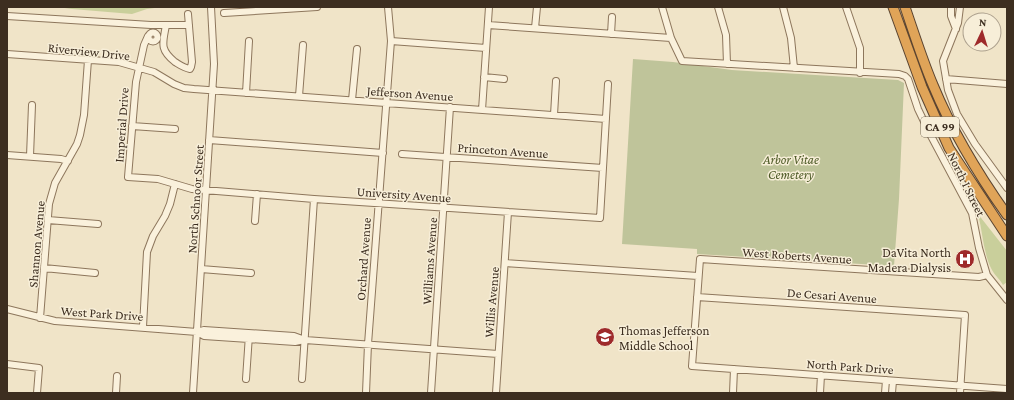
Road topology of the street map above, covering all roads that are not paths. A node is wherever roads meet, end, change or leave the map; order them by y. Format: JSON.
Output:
{"nodes":[{"id":1,"x":211,"y":7,"type":"edge"},
{"id":2,"x":317,"y":7,"type":"edge"},
{"id":3,"x":388,"y":7,"type":"edge"},
{"id":4,"x":489,"y":7,"type":"edge"},
{"id":5,"x":537,"y":7,"type":"edge"},
{"id":6,"x":662,"y":7,"type":"edge"},
{"id":7,"x":718,"y":7,"type":"edge"},
{"id":8,"x":783,"y":7,"type":"edge"},
{"id":9,"x":846,"y":7,"type":"edge"},
{"id":10,"x":893,"y":7,"type":"edge"},
{"id":11,"x":904,"y":7,"type":"edge"},
{"id":12,"x":951,"y":7,"type":"edge"},
{"id":13,"x":960,"y":7,"type":"edge"},
{"id":14,"x":224,"y":12,"type":"dead end"},
{"id":15,"x":188,"y":14,"type":"dead end"},
{"id":16,"x":7,"y":16,"type":"edge"},
{"id":17,"x":612,"y":17,"type":"dead end"},
{"id":18,"x":151,"y":25,"type":"junction"},
{"id":19,"x":163,"y":25,"type":"junction"},
{"id":20,"x":189,"y":25,"type":"junction"},
{"id":21,"x":488,"y":25,"type":"junction"},
{"id":22,"x":535,"y":28,"type":"junction"},
{"id":23,"x":956,"y":29,"type":"junction"},
{"id":24,"x":611,"y":34,"type":"junction"},
{"id":25,"x":150,"y":36,"type":"junction"},
{"id":26,"x":671,"y":38,"type":"junction"},
{"id":27,"x":249,"y":41,"type":"dead end"},
{"id":28,"x":391,"y":41,"type":"junction"},
{"id":29,"x":303,"y":45,"type":"dead end"},
{"id":30,"x":486,"y":48,"type":"junction"},
{"id":31,"x":357,"y":49,"type":"dead end"},
{"id":32,"x":7,"y":54,"type":"edge"},
{"id":33,"x":88,"y":60,"type":"junction"},
{"id":34,"x":727,"y":64,"type":"junction"},
{"id":35,"x":139,"y":68,"type":"junction"},
{"id":36,"x":794,"y":68,"type":"junction"},
{"id":37,"x":860,"y":73,"type":"junction"},
{"id":38,"x":484,"y":77,"type":"junction"},
{"id":39,"x":504,"y":79,"type":"dead end"},
{"id":40,"x":946,"y":79,"type":"junction"},
{"id":41,"x":556,"y":81,"type":"dead end"},
{"id":42,"x":608,"y":84,"type":"dead end"},
{"id":43,"x":1007,"y":84,"type":"edge"},
{"id":44,"x":213,"y":91,"type":"junction"},
{"id":45,"x":246,"y":92,"type":"junction"},
{"id":46,"x":299,"y":96,"type":"junction"},
{"id":47,"x":352,"y":100,"type":"junction"},
{"id":48,"x":386,"y":103,"type":"junction"},
{"id":49,"x":32,"y":105,"type":"dead end"},
{"id":50,"x":450,"y":108,"type":"junction"},
{"id":51,"x":482,"y":110,"type":"junction"},
{"id":52,"x":554,"y":115,"type":"junction"},
{"id":53,"x":606,"y":119,"type":"junction"},
{"id":54,"x":132,"y":126,"type":"junction"},
{"id":55,"x":175,"y":129,"type":"dead end"},
{"id":56,"x":209,"y":140,"type":"junction"},
{"id":57,"x":383,"y":153,"type":"junction"},
{"id":58,"x":402,"y":154,"type":"dead end"},
{"id":59,"x":7,"y":155,"type":"edge"},
{"id":60,"x":30,"y":156,"type":"junction"},
{"id":61,"x":447,"y":157,"type":"junction"},
{"id":62,"x":68,"y":161,"type":"junction"},
{"id":63,"x":602,"y":168,"type":"junction"},
{"id":64,"x":175,"y":184,"type":"junction"},
{"id":65,"x":1007,"y":188,"type":"edge"},
{"id":66,"x":206,"y":190,"type":"junction"},
{"id":67,"x":257,"y":194,"type":"junction"},
{"id":68,"x":314,"y":199,"type":"junction"},
{"id":69,"x":378,"y":203,"type":"junction"},
{"id":70,"x":444,"y":208,"type":"junction"},
{"id":71,"x":508,"y":212,"type":"junction"},
{"id":72,"x":1007,"y":215,"type":"edge"},
{"id":73,"x":48,"y":220,"type":"junction"},
{"id":74,"x":256,"y":221,"type":"dead end"},
{"id":75,"x":98,"y":224,"type":"dead end"},
{"id":76,"x":1007,"y":236,"type":"edge"},
{"id":77,"x":505,"y":263,"type":"junction"},
{"id":78,"x":44,"y":268,"type":"junction"},
{"id":79,"x":201,"y":269,"type":"junction"},
{"id":80,"x":251,"y":273,"type":"dead end"},
{"id":81,"x":95,"y":274,"type":"dead end"},
{"id":82,"x":987,"y":274,"type":"junction"},
{"id":83,"x":698,"y":276,"type":"junction"},
{"id":84,"x":697,"y":297,"type":"junction"},
{"id":85,"x":1007,"y":300,"type":"edge"},
{"id":86,"x":7,"y":309,"type":"edge"},
{"id":87,"x":40,"y":318,"type":"junction"},
{"id":88,"x":143,"y":327,"type":"junction"},
{"id":89,"x":197,"y":332,"type":"junction"},
{"id":90,"x":249,"y":336,"type":"junction"},
{"id":91,"x":304,"y":340,"type":"junction"},
{"id":92,"x":368,"y":344,"type":"junction"},
{"id":93,"x":434,"y":349,"type":"junction"},
{"id":94,"x":498,"y":354,"type":"junction"},
{"id":95,"x":7,"y":364,"type":"edge"},
{"id":96,"x":734,"y":369,"type":"junction"},
{"id":97,"x":821,"y":375,"type":"junction"},
{"id":98,"x":117,"y":376,"type":"dead end"},
{"id":99,"x":302,"y":379,"type":"dead end"},
{"id":100,"x":246,"y":380,"type":"dead end"},
{"id":101,"x":890,"y":380,"type":"junction"},
{"id":102,"x":961,"y":385,"type":"junction"},
{"id":103,"x":1007,"y":389,"type":"edge"},
{"id":104,"x":37,"y":393,"type":"edge"},
{"id":105,"x":116,"y":393,"type":"edge"},
{"id":106,"x":193,"y":393,"type":"edge"},
{"id":107,"x":366,"y":393,"type":"edge"},
{"id":108,"x":431,"y":393,"type":"edge"},
{"id":109,"x":496,"y":393,"type":"edge"},
{"id":110,"x":733,"y":393,"type":"edge"},
{"id":111,"x":820,"y":393,"type":"edge"},
{"id":112,"x":886,"y":393,"type":"edge"},
{"id":113,"x":892,"y":393,"type":"edge"},
{"id":114,"x":960,"y":393,"type":"edge"}],
"edges":[{"from":1,"to":44,"type":"street","name":"North Schnoor Street"},
{"from":2,"to":14,"type":"street"},
{"from":3,"to":28,"type":"street","name":"Orchard Avenue"},
{"from":4,"to":21,"type":"street"},
{"from":5,"to":22,"type":"street"},
{"from":6,"to":26,"type":"street"},
{"from":7,"to":34,"type":"street"},
{"from":8,"to":36,"type":"street"},
{"from":9,"to":37,"type":"street"},
{"from":10,"to":76,"type":"highway","number":"CA 99"},
{"from":11,"to":72,"type":"highway","number":"CA 99"},
{"from":12,"to":23,"type":"street"},
{"from":13,"to":23,"type":"street"},
{"from":15,"to":20,"type":"street"},
{"from":16,"to":18,"type":"street"},
{"from":17,"to":24,"type":"street"},
{"from":18,"to":19,"type":"street"},
{"from":18,"to":25,"type":"street","name":"Imperial Drive"},
{"from":19,"to":20,"type":"street"},
{"from":19,"to":20,"type":"street"},
{"from":19,"to":25,"type":"street"},
{"from":21,"to":22,"type":"street"},
{"from":21,"to":30,"type":"street"},
{"from":22,"to":24,"type":"street"},
{"from":23,"to":40,"type":"street"},
{"from":24,"to":26,"type":"street"},
{"from":25,"to":35,"type":"street","name":"Imperial Drive"},
{"from":26,"to":34,"type":"street"},
{"from":27,"to":45,"type":"street"},
{"from":28,"to":30,"type":"street"},
{"from":28,"to":48,"type":"street","name":"Orchard Avenue"},
{"from":29,"to":46,"type":"street"},
{"from":30,"to":38,"type":"street"},
{"from":31,"to":47,"type":"street"},
{"from":32,"to":33,"type":"street","name":"Riverview Drive"},
{"from":33,"to":35,"type":"street","name":"Riverview Drive"},
{"from":33,"to":62,"type":"street","name":"Shannon Avenue"},
{"from":34,"to":36,"type":"street"},
{"from":35,"to":44,"type":"street","name":"Riverview Drive"},
{"from":35,"to":54,"type":"street","name":"Imperial Drive"},
{"from":36,"to":37,"type":"street"},
{"from":37,"to":82,"type":"street","name":"North I Street"},
{"from":38,"to":39,"type":"street"},
{"from":38,"to":51,"type":"street"},
{"from":40,"to":43,"type":"street"},
{"from":40,"to":65,"type":"street"},
{"from":41,"to":52,"type":"street"},
{"from":42,"to":53,"type":"street"},
{"from":44,"to":45,"type":"street","name":"Jefferson Avenue"},
{"from":44,"to":56,"type":"street","name":"North Schnoor Street"},
{"from":45,"to":46,"type":"street","name":"Jefferson Avenue"},
{"from":46,"to":47,"type":"street","name":"Jefferson Avenue"},
{"from":47,"to":48,"type":"street","name":"Jefferson Avenue"},
{"from":48,"to":50,"type":"street","name":"Jefferson Avenue"},
{"from":48,"to":57,"type":"street","name":"Orchard Avenue"},
{"from":49,"to":60,"type":"street"},
{"from":50,"to":51,"type":"street","name":"Jefferson Avenue"},
{"from":50,"to":61,"type":"street","name":"Williams Avenue"},
{"from":51,"to":52,"type":"street","name":"Jefferson Avenue"},
{"from":52,"to":53,"type":"street","name":"Jefferson Avenue"},
{"from":53,"to":63,"type":"street"},
{"from":54,"to":55,"type":"street"},
{"from":54,"to":64,"type":"street","name":"Imperial Drive"},
{"from":56,"to":57,"type":"street"},
{"from":56,"to":66,"type":"street","name":"North Schnoor Street"},
{"from":57,"to":69,"type":"street","name":"Orchard Avenue"},
{"from":58,"to":61,"type":"street","name":"Princeton Avenue"},
{"from":59,"to":60,"type":"street"},
{"from":60,"to":62,"type":"street"},
{"from":61,"to":63,"type":"street","name":"Princeton Avenue"},
{"from":61,"to":70,"type":"street","name":"Williams Avenue"},
{"from":62,"to":73,"type":"street","name":"Shannon Avenue"},
{"from":63,"to":71,"type":"street","name":"University Avenue"},
{"from":64,"to":66,"type":"street","name":"Imperial Drive"},
{"from":64,"to":88,"type":"street"},
{"from":66,"to":67,"type":"street","name":"University Avenue"},
{"from":66,"to":79,"type":"street","name":"North Schnoor Street"},
{"from":67,"to":68,"type":"street","name":"University Avenue"},
{"from":67,"to":74,"type":"street"},
{"from":68,"to":69,"type":"street","name":"University Avenue"},
{"from":68,"to":91,"type":"street"},
{"from":69,"to":70,"type":"street","name":"University Avenue"},
{"from":69,"to":92,"type":"street","name":"Orchard Avenue"},
{"from":70,"to":71,"type":"street","name":"University Avenue"},
{"from":70,"to":93,"type":"street","name":"Williams Avenue"},
{"from":71,"to":77,"type":"street","name":"Willis Avenue"},
{"from":73,"to":75,"type":"street"},
{"from":73,"to":78,"type":"street","name":"Shannon Avenue"},
{"from":77,"to":83,"type":"street"},
{"from":77,"to":94,"type":"street","name":"Willis Avenue"},
{"from":78,"to":81,"type":"street"},
{"from":78,"to":87,"type":"street","name":"Shannon Avenue"},
{"from":79,"to":80,"type":"street"},
{"from":79,"to":89,"type":"street","name":"North Schnoor Street"},
{"from":82,"to":83,"type":"street","name":"West Roberts Avenue"},
{"from":82,"to":85,"type":"street","name":"North I Street"},
{"from":83,"to":84,"type":"street"},
{"from":84,"to":96,"type":"street","name":"North Park Drive"},
{"from":84,"to":102,"type":"street","name":"De Cesari Avenue"},
{"from":86,"to":87,"type":"street","name":"West Park Drive"},
{"from":87,"to":88,"type":"street","name":"West Park Drive"},
{"from":88,"to":89,"type":"street","name":"West Park Drive"},
{"from":89,"to":90,"type":"street","name":"West Park Drive"},
{"from":89,"to":106,"type":"street","name":"North Schnoor Street"},
{"from":90,"to":91,"type":"street","name":"West Park Drive"},
{"from":90,"to":100,"type":"street"},
{"from":91,"to":92,"type":"street","name":"West Park Drive"},
{"from":91,"to":99,"type":"street"},
{"from":92,"to":93,"type":"street","name":"West Park Drive"},
{"from":92,"to":107,"type":"street","name":"Orchard Avenue"},
{"from":93,"to":94,"type":"street","name":"West Park Drive"},
{"from":93,"to":108,"type":"street","name":"Williams Avenue"},
{"from":94,"to":109,"type":"street","name":"Willis Avenue"},
{"from":95,"to":104,"type":"street"},
{"from":96,"to":97,"type":"street","name":"North Park Drive"},
{"from":96,"to":110,"type":"street"},
{"from":97,"to":101,"type":"street","name":"North Park Drive"},
{"from":97,"to":111,"type":"street"},
{"from":98,"to":105,"type":"street"},
{"from":101,"to":102,"type":"street","name":"North Park Drive"},
{"from":101,"to":112,"type":"street"},
{"from":101,"to":113,"type":"street"},
{"from":102,"to":103,"type":"street","name":"North Park Drive"},
{"from":102,"to":114,"type":"street"}]}
